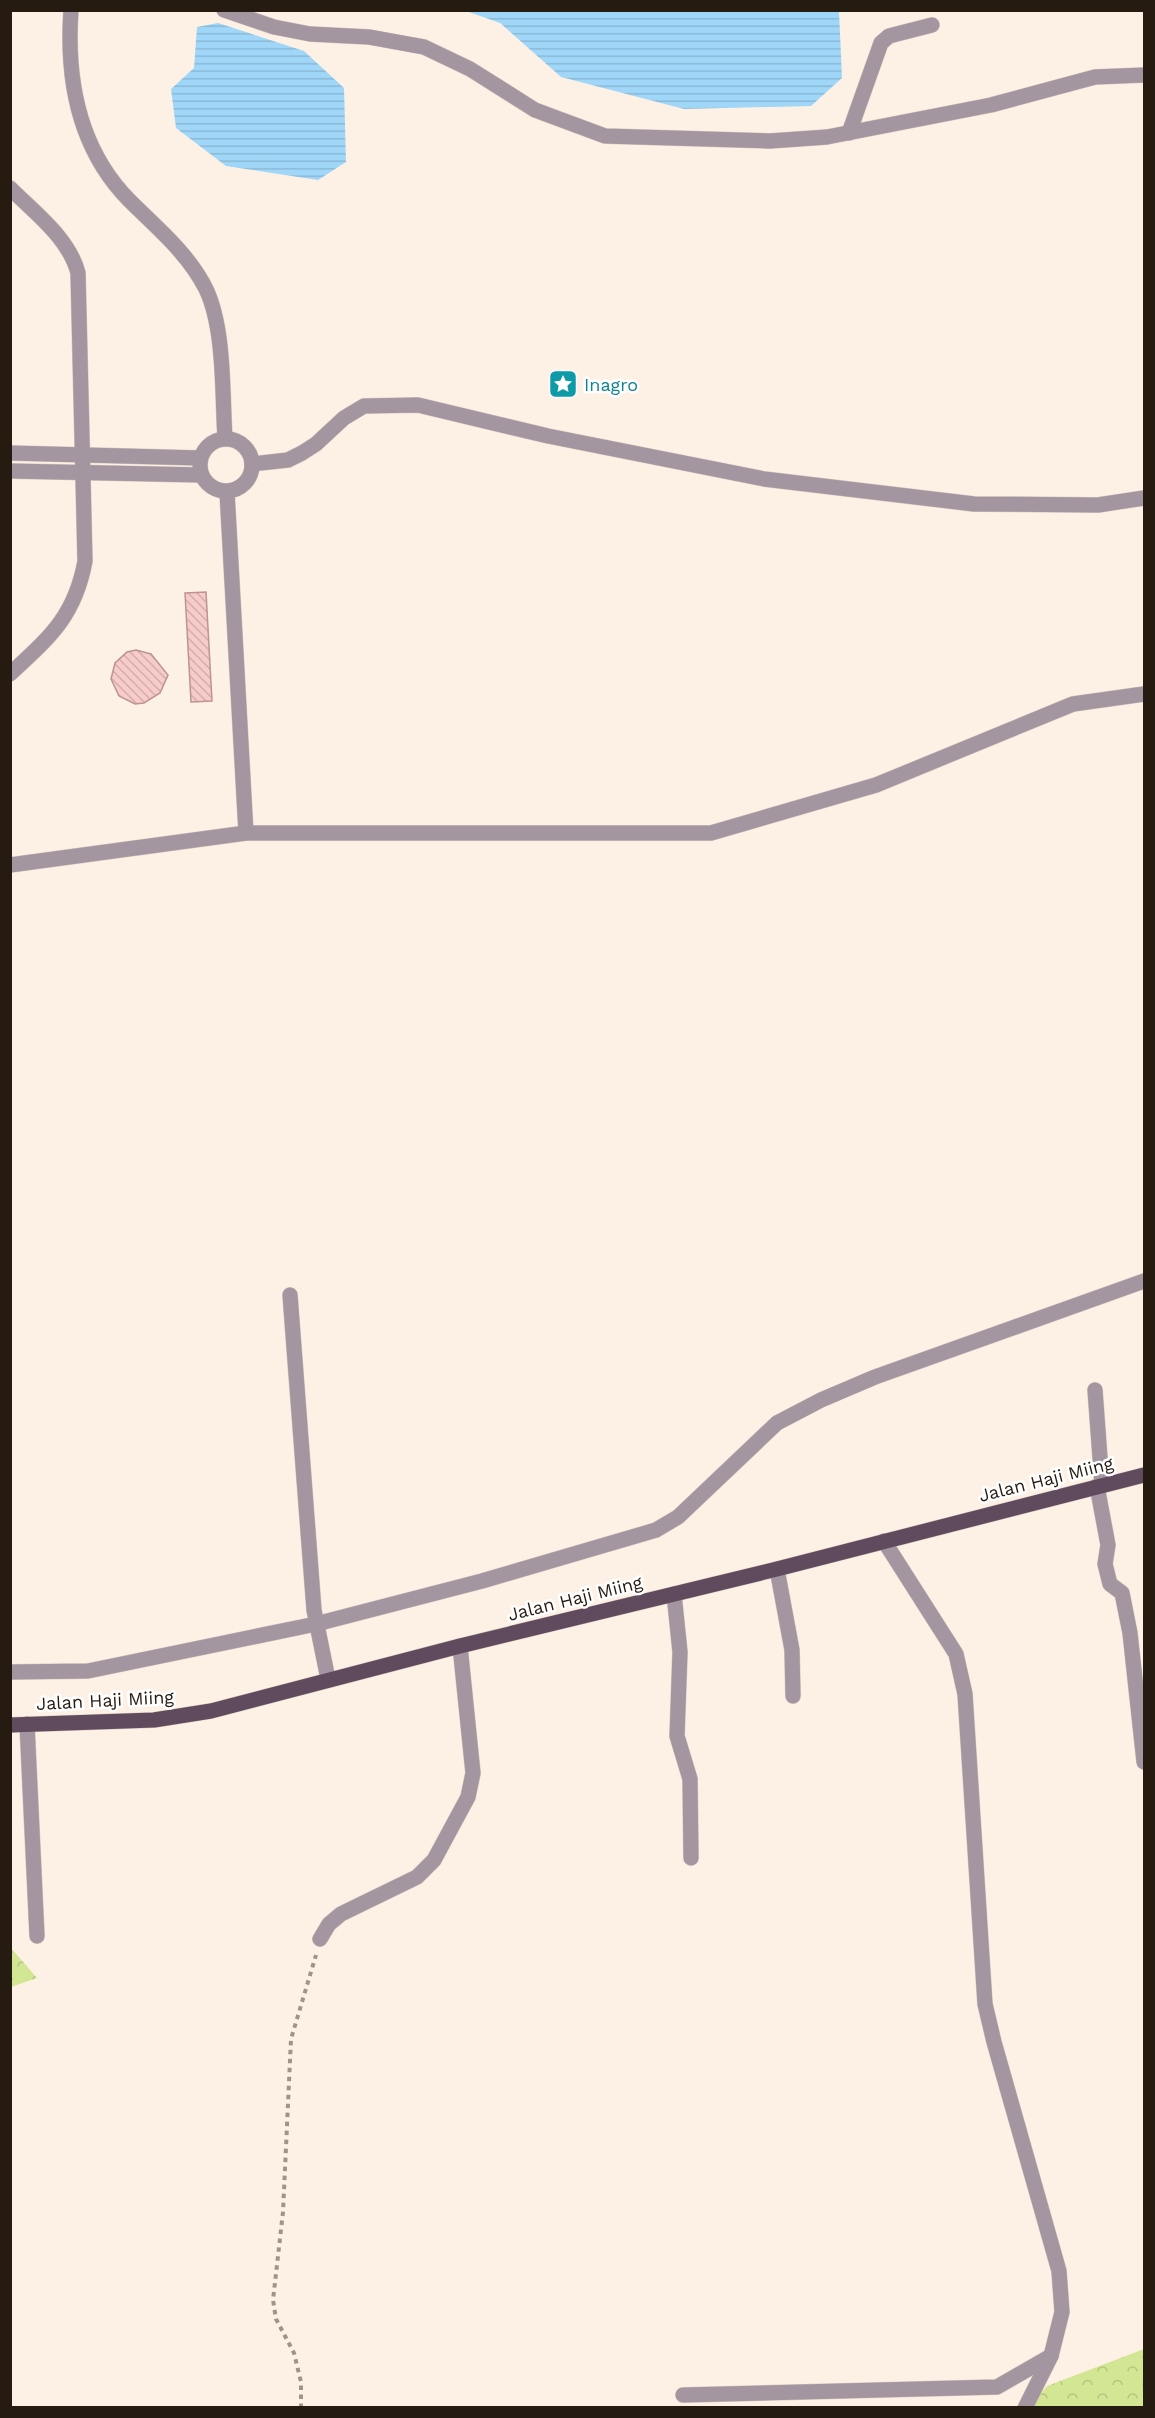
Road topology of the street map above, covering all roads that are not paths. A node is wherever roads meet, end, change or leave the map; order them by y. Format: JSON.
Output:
{"nodes":[{"id":1,"x":71,"y":10,"type":"edge"},
{"id":2,"x":224,"y":10,"type":"edge"},
{"id":3,"x":932,"y":26,"type":"dead end"},
{"id":4,"x":1144,"y":75,"type":"edge"},
{"id":5,"x":849,"y":133,"type":"junction"},
{"id":6,"x":10,"y":188,"type":"edge"},
{"id":7,"x":225,"y":438,"type":"junction"},
{"id":8,"x":10,"y":453,"type":"edge"},
{"id":9,"x":84,"y":454,"type":"junction"},
{"id":10,"x":200,"y":458,"type":"junction"},
{"id":11,"x":252,"y":464,"type":"junction"},
{"id":12,"x":10,"y":471,"type":"edge"},
{"id":13,"x":85,"y":473,"type":"junction"},
{"id":14,"x":201,"y":474,"type":"junction"},
{"id":15,"x":227,"y":492,"type":"junction"},
{"id":16,"x":1144,"y":498,"type":"edge"},
{"id":17,"x":10,"y":674,"type":"edge"},
{"id":18,"x":1144,"y":694,"type":"edge"},
{"id":19,"x":246,"y":833,"type":"junction"},
{"id":20,"x":10,"y":865,"type":"edge"},
{"id":21,"x":1144,"y":1281,"type":"edge"},
{"id":22,"x":290,"y":1295,"type":"dead end"},
{"id":23,"x":1095,"y":1390,"type":"dead end"},
{"id":24,"x":1144,"y":1475,"type":"edge"},
{"id":25,"x":1099,"y":1485,"type":"junction"},
{"id":26,"x":884,"y":1541,"type":"junction"},
{"id":27,"x":777,"y":1569,"type":"junction"},
{"id":28,"x":674,"y":1594,"type":"junction"},
{"id":29,"x":316,"y":1624,"type":"junction"},
{"id":30,"x":460,"y":1646,"type":"junction"},
{"id":31,"x":10,"y":1672,"type":"edge"},
{"id":32,"x":327,"y":1679,"type":"junction"},
{"id":33,"x":793,"y":1696,"type":"dead end"},
{"id":34,"x":27,"y":1724,"type":"junction"},
{"id":35,"x":10,"y":1725,"type":"edge"},
{"id":36,"x":1144,"y":1762,"type":"edge"},
{"id":37,"x":691,"y":1858,"type":"dead end"},
{"id":38,"x":36,"y":1936,"type":"dead end"},
{"id":39,"x":320,"y":1940,"type":"road end"},
{"id":40,"x":1051,"y":2356,"type":"junction"},
{"id":41,"x":683,"y":2395,"type":"dead end"},
{"id":42,"x":1025,"y":2408,"type":"edge"}],
"edges":[{"from":1,"to":7,"type":"street"},
{"from":2,"to":5,"type":"street"},
{"from":3,"to":5,"type":"street"},
{"from":4,"to":5,"type":"street"},
{"from":6,"to":9,"type":"street"},
{"from":7,"to":10,"type":"street"},
{"from":7,"to":11,"type":"street"},
{"from":8,"to":9,"type":"street"},
{"from":9,"to":10,"type":"street"},
{"from":9,"to":13,"type":"street"},
{"from":10,"to":14,"type":"street"},
{"from":11,"to":15,"type":"street"},
{"from":11,"to":16,"type":"street"},
{"from":12,"to":13,"type":"street"},
{"from":13,"to":14,"type":"street"},
{"from":13,"to":17,"type":"street"},
{"from":14,"to":15,"type":"street"},
{"from":15,"to":19,"type":"street"},
{"from":18,"to":19,"type":"street"},
{"from":19,"to":20,"type":"street"},
{"from":21,"to":29,"type":"street"},
{"from":22,"to":29,"type":"street"},
{"from":23,"to":25,"type":"street"},
{"from":24,"to":25,"type":"main road","name":"Jalan Haji Miing"},
{"from":25,"to":26,"type":"main road","name":"Jalan Haji Miing"},
{"from":25,"to":36,"type":"street"},
{"from":26,"to":27,"type":"main road","name":"Jalan Haji Miing"},
{"from":26,"to":40,"type":"street"},
{"from":27,"to":28,"type":"main road","name":"Jalan Haji Miing"},
{"from":27,"to":33,"type":"street"},
{"from":28,"to":30,"type":"main road","name":"Jalan Haji Miing"},
{"from":28,"to":37,"type":"street"},
{"from":29,"to":31,"type":"street"},
{"from":29,"to":32,"type":"street"},
{"from":30,"to":32,"type":"main road","name":"Jalan Haji Miing"},
{"from":30,"to":39,"type":"street"},
{"from":32,"to":34,"type":"main road","name":"Jalan Haji Miing"},
{"from":34,"to":35,"type":"main road","name":"Jalan Haji Miing"},
{"from":34,"to":38,"type":"street"},
{"from":40,"to":41,"type":"street"},
{"from":40,"to":42,"type":"street"}]}
